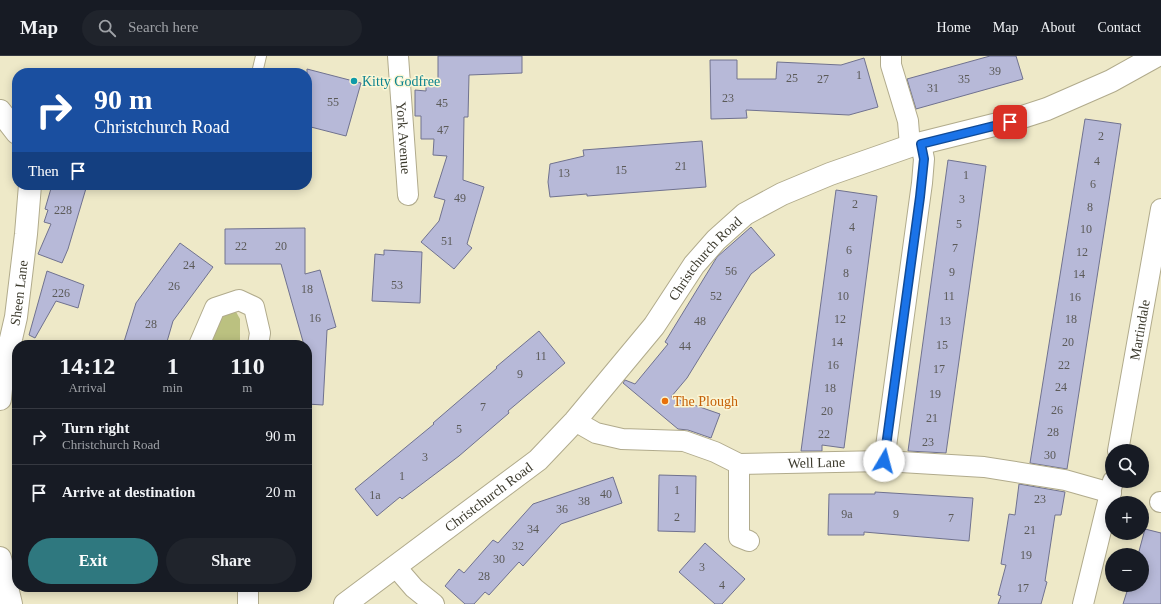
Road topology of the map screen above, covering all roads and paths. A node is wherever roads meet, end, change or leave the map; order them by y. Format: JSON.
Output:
{"nodes":[{"id":1,"x":261,"y":56,"type":"edge"},
{"id":2,"x":398,"y":56,"type":"edge"},
{"id":3,"x":891,"y":56,"type":"edge"},
{"id":4,"x":1156,"y":56,"type":"edge"},
{"id":5,"x":258,"y":68,"type":"edge"},
{"id":6,"x":0,"y":111,"type":"edge"},
{"id":7,"x":12,"y":127,"type":"edge"},
{"id":8,"x":916,"y":145,"type":"junction"},
{"id":9,"x":30,"y":190,"type":"edge"},
{"id":10,"x":408,"y":195,"type":"dead end"},
{"id":11,"x":1161,"y":209,"type":"edge"},
{"id":12,"x":14,"y":340,"type":"edge"},
{"id":13,"x":201,"y":340,"type":"edge"},
{"id":14,"x":259,"y":340,"type":"edge"},
{"id":15,"x":12,"y":358,"type":"edge"},
{"id":16,"x":10,"y":379,"type":"edge"},
{"id":17,"x":0,"y":399,"type":"edge"},
{"id":18,"x":575,"y":420,"type":"junction"},
{"id":19,"x":1119,"y":444,"type":"edge"},
{"id":20,"x":884,"y":461,"type":"junction"},
{"id":21,"x":739,"y":464,"type":"junction"},
{"id":22,"x":1105,"y":486,"type":"edge"},
{"id":23,"x":1112,"y":488,"type":"edge"},
{"id":24,"x":749,"y":541,"type":"dead end"},
{"id":25,"x":0,"y":558,"type":"edge"},
{"id":26,"x":395,"y":566,"type":"junction"},
{"id":27,"x":248,"y":592,"type":"edge"},
{"id":28,"x":11,"y":604,"type":"edge"},
{"id":29,"x":248,"y":604,"type":"edge"},
{"id":30,"x":345,"y":604,"type":"edge"},
{"id":31,"x":434,"y":604,"type":"edge"},
{"id":32,"x":1083,"y":604,"type":"edge"}],
"edges":[{"from":1,"to":5,"type":"lane"},
{"from":2,"to":10,"type":"street","name":"York Avenue"},
{"from":3,"to":8,"type":"street"},
{"from":4,"to":8,"type":"street","name":"Christchurch Road"},
{"from":6,"to":7,"type":"street"},
{"from":8,"to":18,"type":"street","name":"Christchurch Road"},
{"from":8,"to":20,"type":"street"},
{"from":9,"to":12,"type":"street","name":"Sheen Lane"},
{"from":11,"to":19,"type":"street","name":"Martindale"},
{"from":13,"to":14,"type":"street"},
{"from":15,"to":16,"type":"street","name":"Sheen Lane"},
{"from":16,"to":17,"type":"street","name":"Sheen Lane"},
{"from":18,"to":21,"type":"street","name":"Well Lane"},
{"from":18,"to":26,"type":"street","name":"Christchurch Road"},
{"from":20,"to":21,"type":"street","name":"Well Lane"},
{"from":20,"to":22,"type":"street","name":"Well Lane"},
{"from":21,"to":24,"type":"street"},
{"from":23,"to":32,"type":"street"},
{"from":25,"to":28,"type":"street"},
{"from":26,"to":30,"type":"street","name":"Christchurch Road"},
{"from":26,"to":31,"type":"street"},
{"from":27,"to":29,"type":"street"}]}
